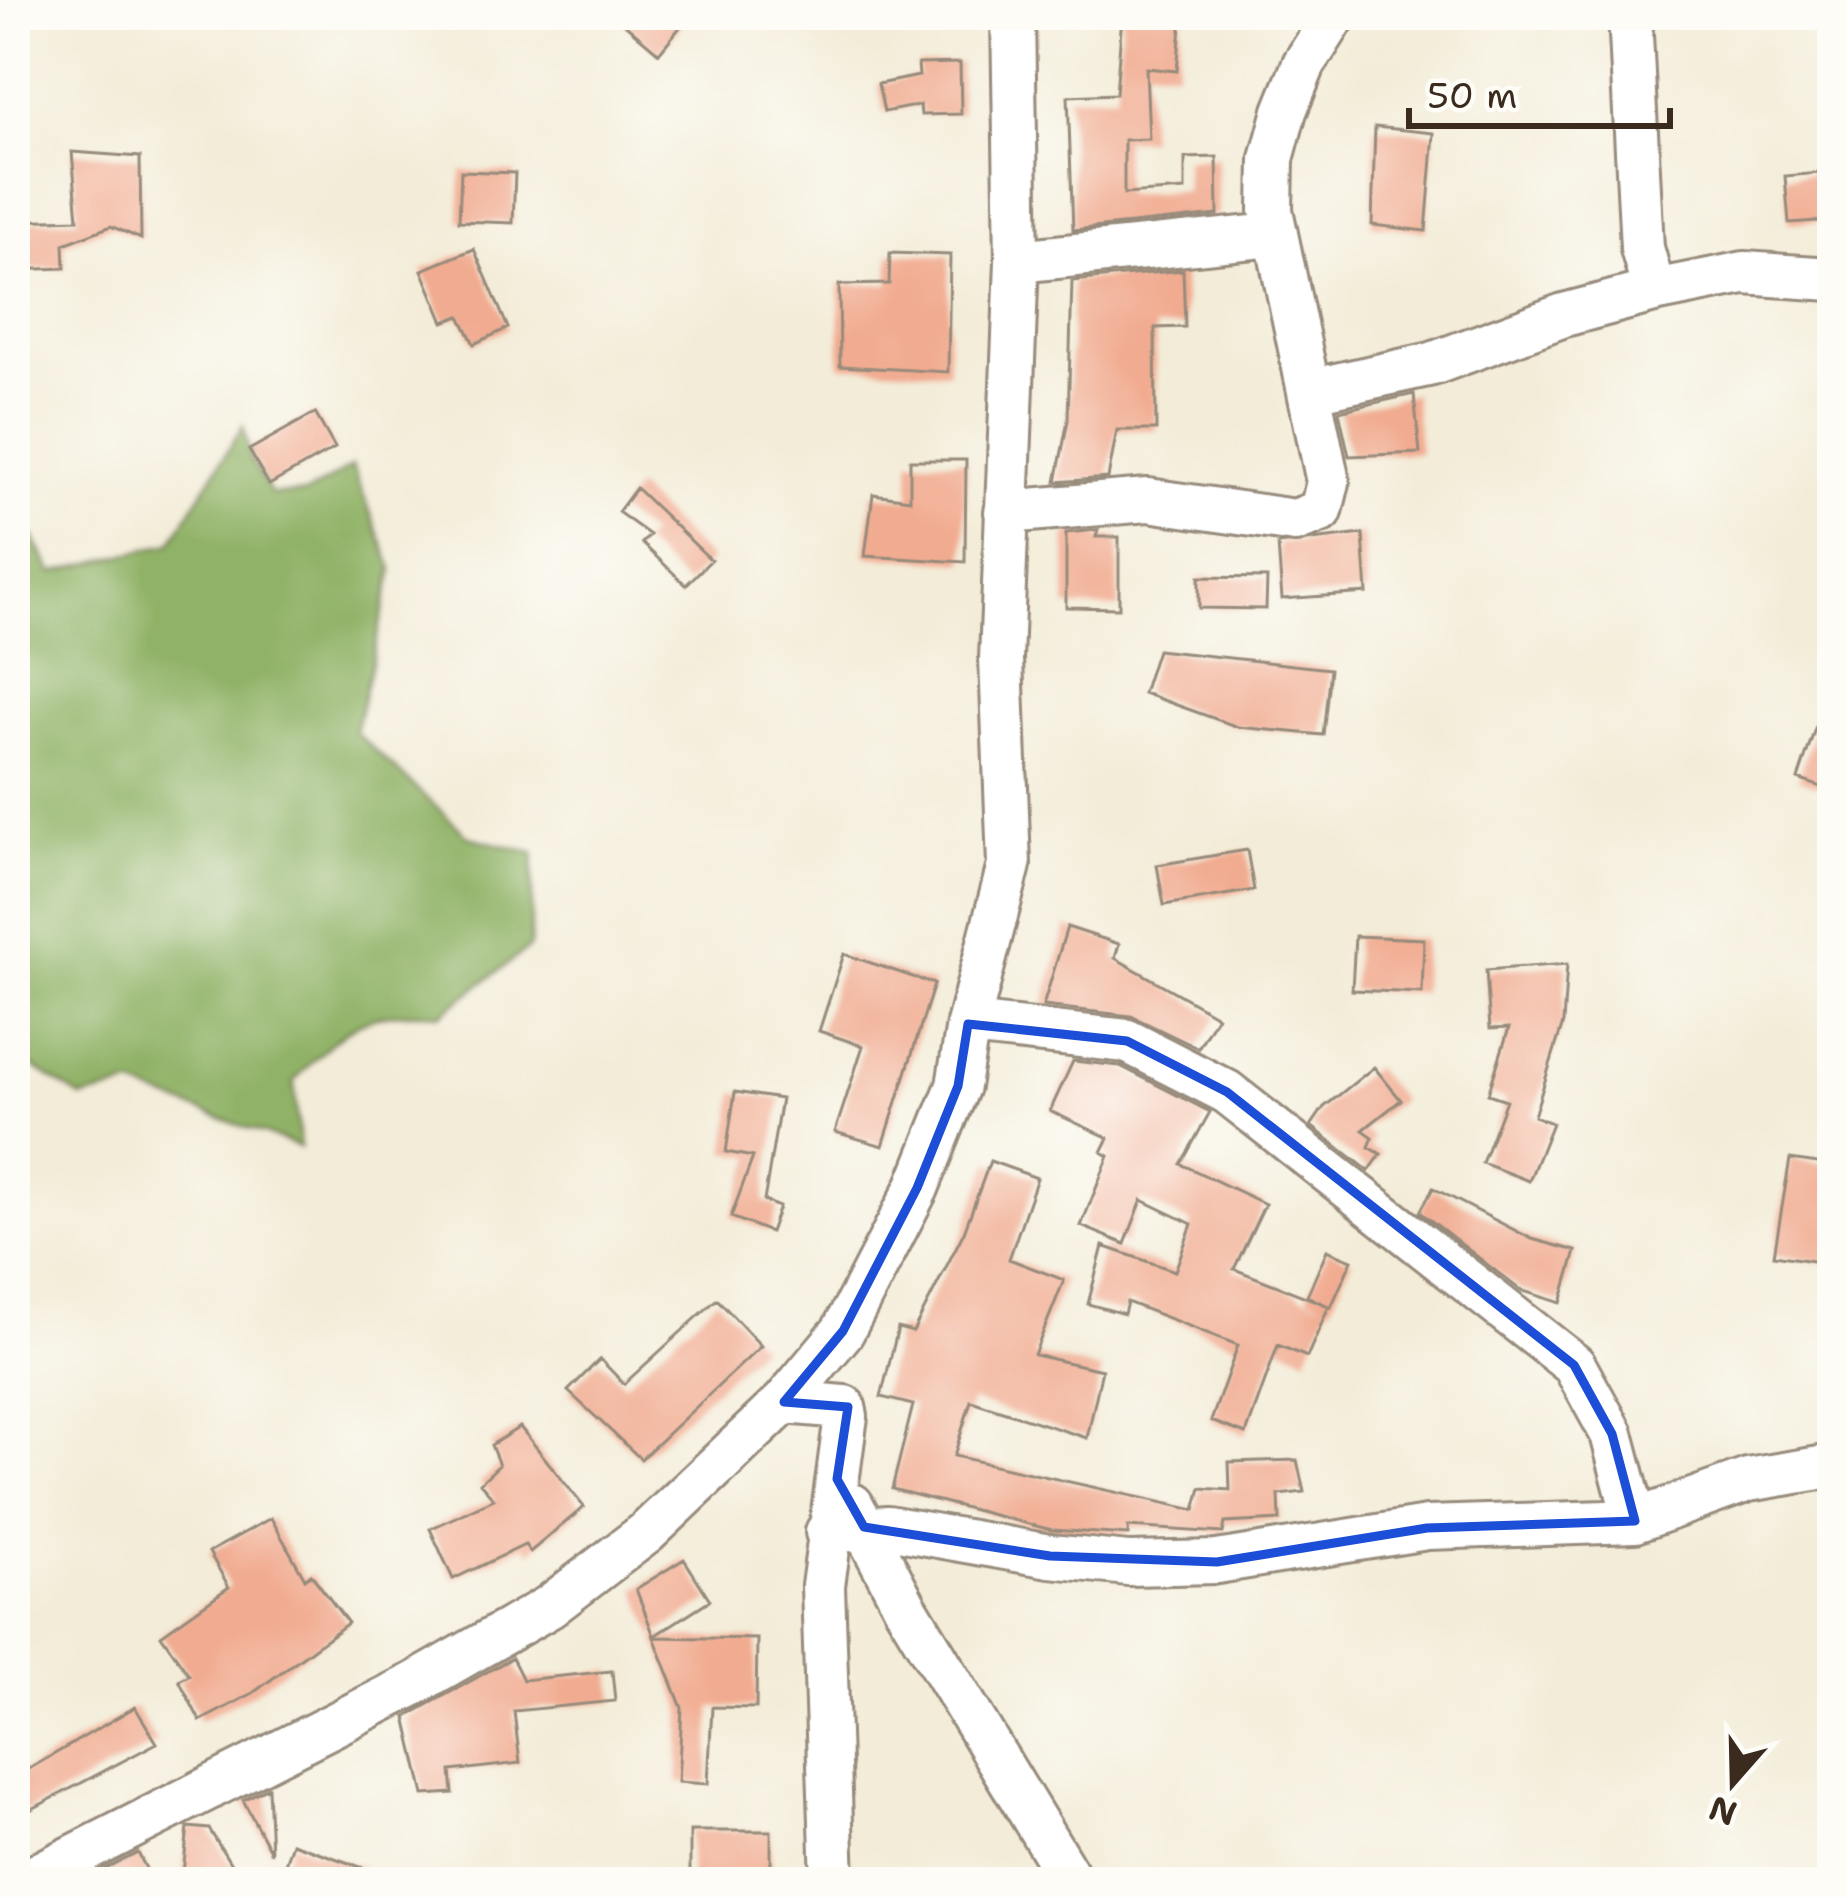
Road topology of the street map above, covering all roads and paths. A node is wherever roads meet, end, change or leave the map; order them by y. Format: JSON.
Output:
{"nodes":[{"id":1,"x":1012,"y":15,"type":"edge"},
{"id":2,"x":1335,"y":15,"type":"edge"},
{"id":3,"x":1630,"y":15,"type":"edge"},
{"id":4,"x":1273,"y":235,"type":"junction"},
{"id":5,"x":1017,"y":261,"type":"junction"},
{"id":6,"x":1832,"y":279,"type":"edge"},
{"id":7,"x":1654,"y":291,"type":"junction"},
{"id":8,"x":1310,"y":391,"type":"junction"},
{"id":9,"x":1006,"y":512,"type":"junction"},
{"id":10,"x":968,"y":1024,"type":"junction"},
{"id":11,"x":784,"y":1402,"type":"junction"},
{"id":12,"x":1832,"y":1466,"type":"edge"},
{"id":13,"x":1635,"y":1521,"type":"junction"},
{"id":14,"x":845,"y":1530,"type":"junction"},
{"id":15,"x":23,"y":1882,"type":"edge"},
{"id":16,"x":832,"y":1882,"type":"edge"},
{"id":17,"x":1072,"y":1882,"type":"edge"}],
"edges":[{"from":1,"to":5,"type":"street"},
{"from":2,"to":4,"type":"street"},
{"from":3,"to":7,"type":"street"},
{"from":4,"to":5,"type":"street"},
{"from":4,"to":8,"type":"street"},
{"from":5,"to":9,"type":"street"},
{"from":6,"to":7,"type":"street"},
{"from":7,"to":8,"type":"street"},
{"from":8,"to":9,"type":"street"},
{"from":9,"to":10,"type":"street"},
{"from":10,"to":11,"type":"street"},
{"from":10,"to":13,"type":"street"},
{"from":11,"to":14,"type":"street"},
{"from":11,"to":15,"type":"street"},
{"from":12,"to":13,"type":"street"},
{"from":13,"to":14,"type":"street"},
{"from":14,"to":16,"type":"street"},
{"from":14,"to":17,"type":"street"}]}
